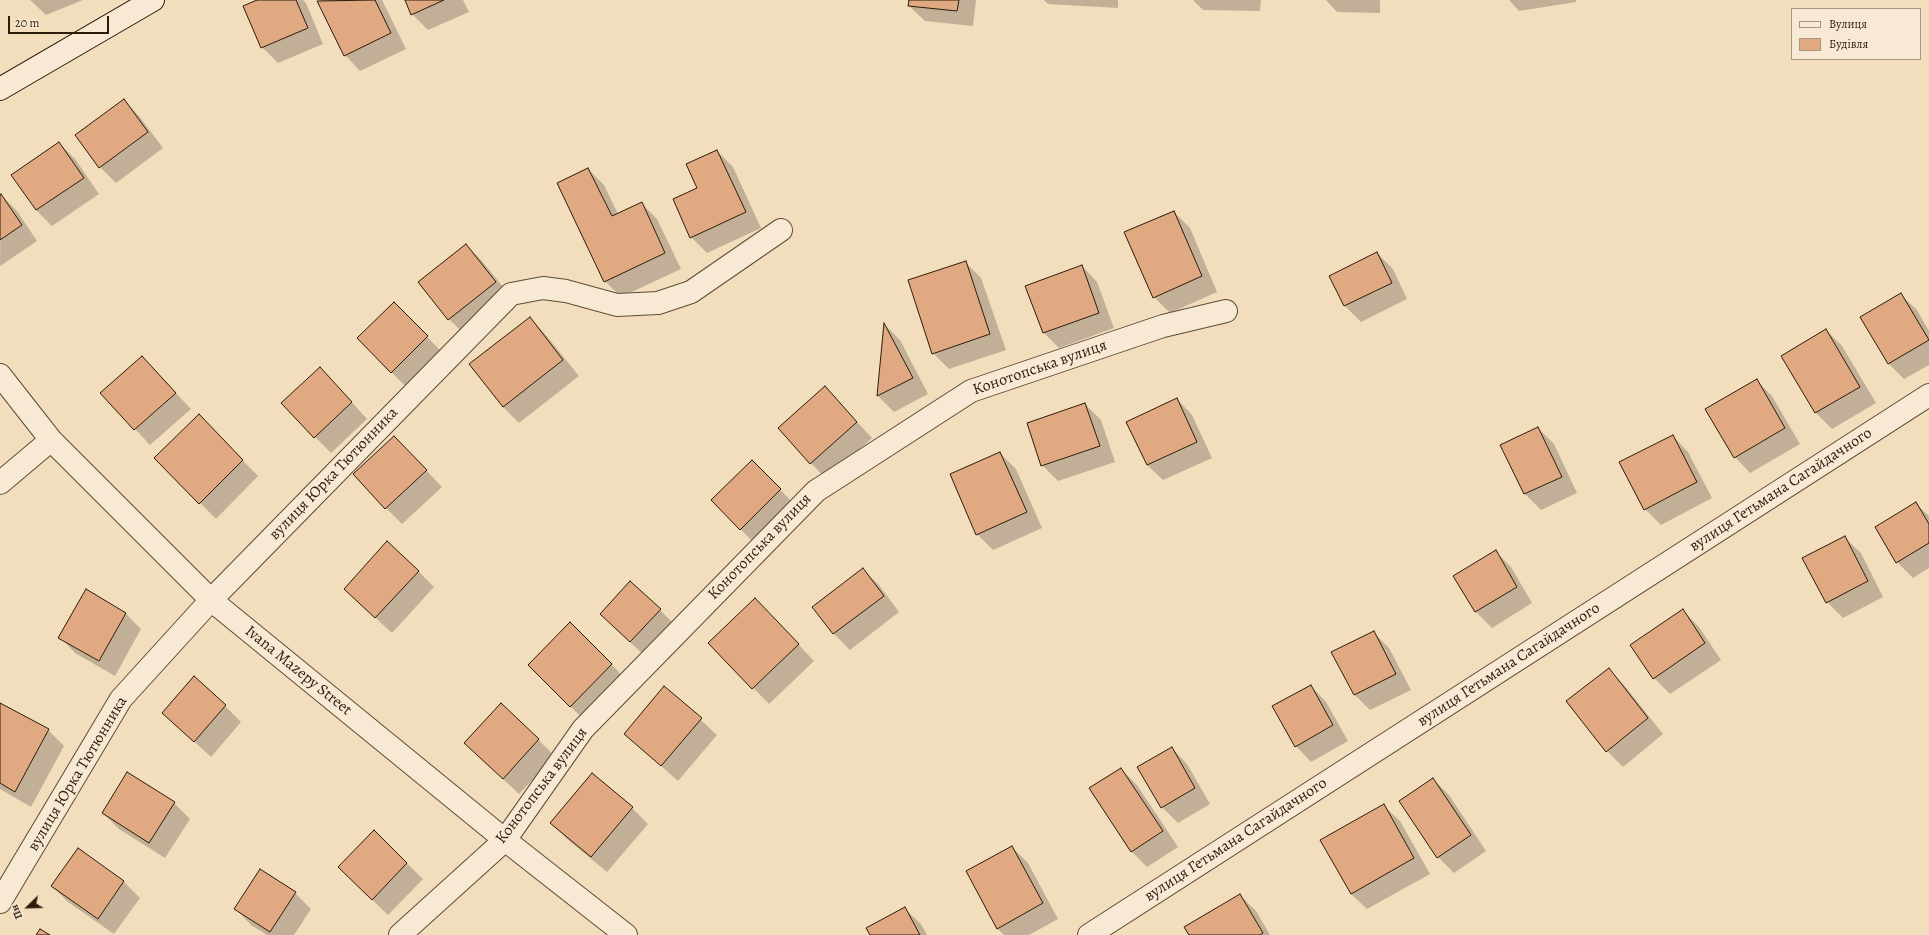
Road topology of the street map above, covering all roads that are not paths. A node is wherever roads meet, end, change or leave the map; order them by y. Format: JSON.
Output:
{"nodes":[{"id":1,"x":153,"y":0,"type":"edge"},
{"id":2,"x":0,"y":90,"type":"edge"},
{"id":3,"x":781,"y":230,"type":"dead end"},
{"id":4,"x":1226,"y":311,"type":"dead end"},
{"id":5,"x":0,"y":375,"type":"edge"},
{"id":6,"x":1929,"y":395,"type":"edge"},
{"id":7,"x":51,"y":440,"type":"junction"},
{"id":8,"x":0,"y":483,"type":"edge"},
{"id":9,"x":211,"y":600,"type":"junction"},
{"id":10,"x":504,"y":840,"type":"junction"},
{"id":11,"x":0,"y":902,"type":"edge"},
{"id":12,"x":400,"y":935,"type":"edge"},
{"id":13,"x":626,"y":935,"type":"edge"},
{"id":14,"x":1089,"y":935,"type":"edge"}],
"edges":[{"from":1,"to":2,"type":"street"},
{"from":3,"to":9,"type":"street","name":"вулиця Юрка Тютюнника"},
{"from":4,"to":10,"type":"street","name":"Конотопська вулиця"},
{"from":5,"to":7,"type":"street","name":"Ivana Mazepy Street"},
{"from":6,"to":14,"type":"street","name":"вулиця Гетьмана Сагайдачного"},
{"from":7,"to":8,"type":"street"},
{"from":7,"to":9,"type":"street","name":"Ivana Mazepy Street"},
{"from":9,"to":10,"type":"street","name":"Ivana Mazepy Street"},
{"from":9,"to":11,"type":"street","name":"вулиця Юрка Тютюнника"},
{"from":10,"to":12,"type":"street","name":"Конотопська вулиця"},
{"from":10,"to":13,"type":"street","name":"Ivana Mazepy Street"}]}
